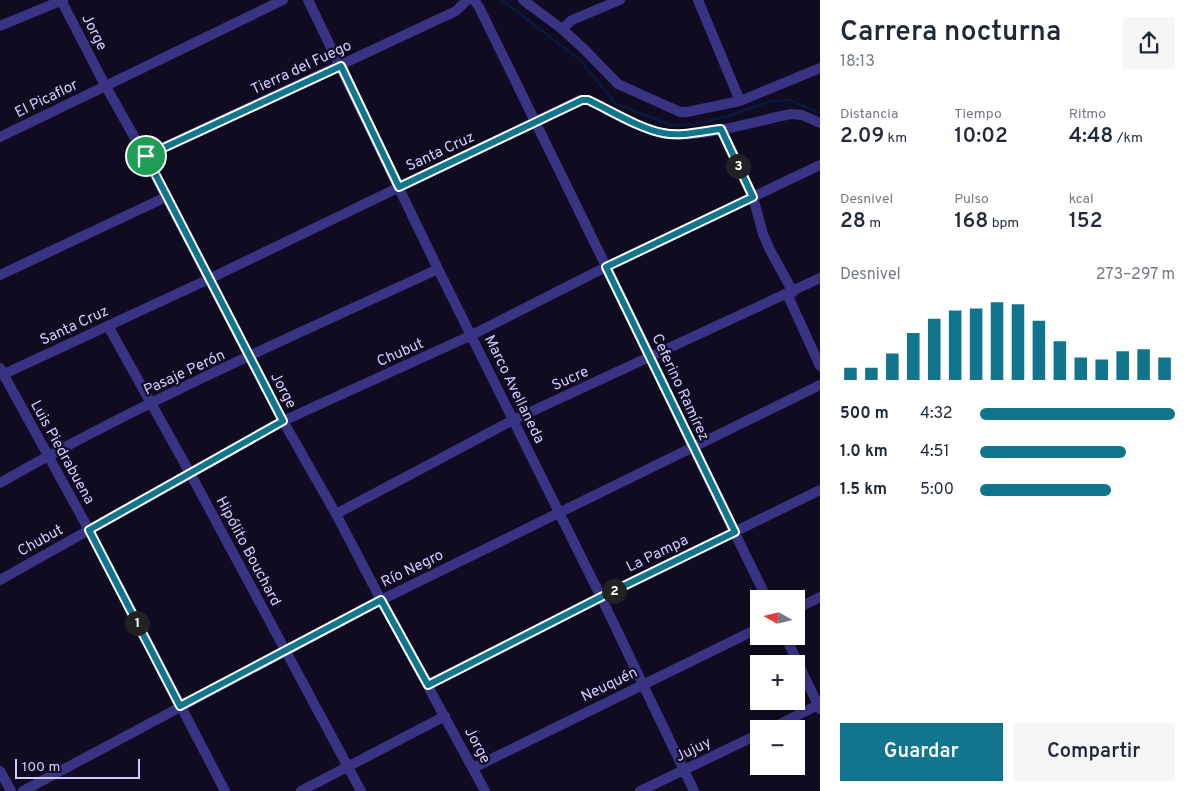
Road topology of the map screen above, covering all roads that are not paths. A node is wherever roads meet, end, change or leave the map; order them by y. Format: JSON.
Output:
{"nodes":[{"id":1,"x":62,"y":0,"type":"edge"},
{"id":2,"x":283,"y":0,"type":"edge"},
{"id":3,"x":308,"y":0,"type":"edge"},
{"id":4,"x":467,"y":0,"type":"edge"},
{"id":5,"x":474,"y":0,"type":"edge"},
{"id":6,"x":523,"y":0,"type":"edge"},
{"id":7,"x":620,"y":0,"type":"edge"},
{"id":8,"x":698,"y":0,"type":"edge"},
{"id":9,"x":0,"y":26,"type":"edge"},
{"id":10,"x":562,"y":29,"type":"junction"},
{"id":11,"x":341,"y":66,"type":"junction"},
{"id":12,"x":820,"y":68,"type":"edge"},
{"id":13,"x":106,"y":85,"type":"junction"},
{"id":14,"x":740,"y":101,"type":"junction"},
{"id":15,"x":536,"y":122,"type":"junction"},
{"id":16,"x":820,"y":123,"type":"edge"},
{"id":17,"x":721,"y":129,"type":"junction"},
{"id":18,"x":0,"y":137,"type":"edge"},
{"id":19,"x":146,"y":156,"type":"junction"},
{"id":20,"x":820,"y":165,"type":"edge"},
{"id":21,"x":399,"y":187,"type":"junction"},
{"id":22,"x":166,"y":197,"type":"junction"},
{"id":23,"x":753,"y":197,"type":"junction"},
{"id":24,"x":606,"y":267,"type":"junction"},
{"id":25,"x":438,"y":269,"type":"junction"},
{"id":26,"x":0,"y":275,"type":"edge"},
{"id":27,"x":820,"y":278,"type":"edge"},
{"id":28,"x":209,"y":279,"type":"junction"},
{"id":29,"x":790,"y":293,"type":"junction"},
{"id":30,"x":108,"y":326,"type":"junction"},
{"id":31,"x":472,"y":336,"type":"junction"},
{"id":32,"x":250,"y":357,"type":"junction"},
{"id":33,"x":651,"y":358,"type":"junction"},
{"id":34,"x":820,"y":366,"type":"edge"},
{"id":35,"x":3,"y":378,"type":"edge"},
{"id":36,"x":820,"y":385,"type":"edge"},
{"id":37,"x":151,"y":404,"type":"junction"},
{"id":38,"x":513,"y":420,"type":"junction"},
{"id":39,"x":283,"y":421,"type":"junction"},
{"id":40,"x":693,"y":447,"type":"junction"},
{"id":41,"x":47,"y":456,"type":"junction"},
{"id":42,"x":190,"y":473,"type":"junction"},
{"id":43,"x":0,"y":482,"type":"edge"},
{"id":44,"x":820,"y":490,"type":"edge"},
{"id":45,"x":558,"y":513,"type":"junction"},
{"id":46,"x":336,"y":514,"type":"junction"},
{"id":47,"x":89,"y":530,"type":"junction"},
{"id":48,"x":735,"y":532,"type":"junction"},
{"id":49,"x":0,"y":580,"type":"edge"},
{"id":50,"x":763,"y":590,"type":"edge"},
{"id":51,"x":601,"y":597,"type":"junction"},
{"id":52,"x":820,"y":597,"type":"edge"},
{"id":53,"x":381,"y":600,"type":"junction"},
{"id":54,"x":805,"y":604,"type":"edge"},
{"id":55,"x":750,"y":632,"type":"edge"},
{"id":56,"x":789,"y":645,"type":"edge"},
{"id":57,"x":285,"y":651,"type":"junction"},
{"id":58,"x":643,"y":684,"type":"junction"},
{"id":59,"x":428,"y":685,"type":"junction"},
{"id":60,"x":180,"y":706,"type":"junction"},
{"id":61,"x":819,"y":706,"type":"edge"},
{"id":62,"x":445,"y":716,"type":"junction"},
{"id":63,"x":789,"y":720,"type":"edge"},
{"id":64,"x":750,"y":738,"type":"edge"},
{"id":65,"x":348,"y":766,"type":"junction"},
{"id":66,"x":473,"y":768,"type":"junction"},
{"id":67,"x":684,"y":770,"type":"junction"},
{"id":68,"x":0,"y":771,"type":"edge"},
{"id":69,"x":11,"y":791,"type":"edge"},
{"id":70,"x":23,"y":791,"type":"edge"},
{"id":71,"x":225,"y":791,"type":"edge"},
{"id":72,"x":301,"y":791,"type":"edge"},
{"id":73,"x":361,"y":791,"type":"edge"},
{"id":74,"x":485,"y":791,"type":"edge"},
{"id":75,"x":640,"y":791,"type":"edge"},
{"id":76,"x":694,"y":791,"type":"edge"}],
"edges":[{"from":1,"to":9,"type":"street"},
{"from":1,"to":13,"type":"street","name":"Jorge"},
{"from":2,"to":13,"type":"street","name":"El Picaflor"},
{"from":3,"to":11,"type":"street","name":"Marco Avellaneda"},
{"from":4,"to":11,"type":"street","name":"Tierra del Fuego"},
{"from":5,"to":15,"type":"street","name":"Ceferino Ramírez"},
{"from":6,"to":10,"type":"street"},
{"from":7,"to":10,"type":"street"},
{"from":8,"to":14,"type":"street"},
{"from":10,"to":14,"type":"street"},
{"from":11,"to":19,"type":"street","name":"Tierra del Fuego"},
{"from":11,"to":21,"type":"street","name":"Marco Avellaneda"},
{"from":12,"to":14,"type":"street"},
{"from":13,"to":18,"type":"street","name":"El Picaflor"},
{"from":13,"to":19,"type":"street","name":"Jorge"},
{"from":15,"to":17,"type":"street","name":"Santa Cruz"},
{"from":15,"to":21,"type":"street","name":"Santa Cruz"},
{"from":15,"to":24,"type":"street","name":"Ceferino Ramírez"},
{"from":16,"to":17,"type":"street","name":"Santa Cruz"},
{"from":17,"to":23,"type":"street"},
{"from":19,"to":22,"type":"street","name":"Jorge"},
{"from":20,"to":23,"type":"street","name":"Chubut"},
{"from":21,"to":25,"type":"street","name":"Marco Avellaneda"},
{"from":21,"to":28,"type":"street","name":"Santa Cruz"},
{"from":22,"to":26,"type":"street"},
{"from":22,"to":28,"type":"street","name":"Jorge"},
{"from":23,"to":24,"type":"street","name":"Chubut"},
{"from":23,"to":29,"type":"street"},
{"from":24,"to":31,"type":"street","name":"Chubut"},
{"from":24,"to":33,"type":"street","name":"Ceferino Ramírez"},
{"from":25,"to":31,"type":"street","name":"Marco Avellaneda"},
{"from":25,"to":32,"type":"street","name":"Pasaje Perón"},
{"from":27,"to":29,"type":"street","name":"Sucre"},
{"from":28,"to":30,"type":"street","name":"Santa Cruz"},
{"from":28,"to":32,"type":"street","name":"Jorge"},
{"from":29,"to":33,"type":"street","name":"Sucre"},
{"from":29,"to":34,"type":"street"},
{"from":30,"to":35,"type":"street","name":"Santa Cruz"},
{"from":30,"to":37,"type":"street","name":"Hipólito Bouchard"},
{"from":31,"to":38,"type":"street","name":"Marco Avellaneda"},
{"from":31,"to":39,"type":"street","name":"Chubut"},
{"from":32,"to":37,"type":"street","name":"Pasaje Perón"},
{"from":32,"to":39,"type":"street","name":"Jorge"},
{"from":33,"to":38,"type":"street","name":"Sucre"},
{"from":33,"to":40,"type":"street","name":"Ceferino Ramírez"},
{"from":35,"to":41,"type":"street","name":"Luis Piedrabuena"},
{"from":36,"to":40,"type":"street","name":"Río Negro"},
{"from":37,"to":41,"type":"street","name":"Pasaje Perón"},
{"from":37,"to":42,"type":"street","name":"Hipólito Bouchard"},
{"from":38,"to":45,"type":"street","name":"Marco Avellaneda"},
{"from":38,"to":46,"type":"street","name":"Sucre"},
{"from":39,"to":42,"type":"street","name":"Chubut"},
{"from":39,"to":46,"type":"street","name":"Jorge"},
{"from":40,"to":45,"type":"street","name":"Río Negro"},
{"from":40,"to":48,"type":"street","name":"Ceferino Ramírez"},
{"from":41,"to":43,"type":"street","name":"Pasaje Perón"},
{"from":41,"to":47,"type":"street","name":"Luis Piedrabuena"},
{"from":42,"to":47,"type":"street","name":"Chubut"},
{"from":42,"to":57,"type":"street","name":"Hipólito Bouchard"},
{"from":44,"to":48,"type":"street","name":"La Pampa"},
{"from":45,"to":51,"type":"street","name":"Marco Avellaneda"},
{"from":45,"to":53,"type":"street","name":"Río Negro"},
{"from":46,"to":53,"type":"street","name":"Jorge"},
{"from":47,"to":49,"type":"street","name":"Chubut"},
{"from":47,"to":60,"type":"street","name":"Luis Piedrabuena"},
{"from":48,"to":50,"type":"street","name":"Ceferino Ramírez"},
{"from":48,"to":51,"type":"street","name":"La Pampa"},
{"from":51,"to":58,"type":"street","name":"Marco Avellaneda"},
{"from":51,"to":59,"type":"street","name":"La Pampa"},
{"from":52,"to":54,"type":"street"},
{"from":53,"to":57,"type":"street","name":"Río Negro"},
{"from":53,"to":59,"type":"street","name":"Jorge"},
{"from":55,"to":58,"type":"street","name":"Neuquén"},
{"from":56,"to":61,"type":"street"},
{"from":57,"to":60,"type":"street","name":"Río Negro"},
{"from":57,"to":65,"type":"street","name":"Hipólito Bouchard"},
{"from":58,"to":66,"type":"street","name":"Neuquén"},
{"from":58,"to":67,"type":"street","name":"Marco Avellaneda"},
{"from":59,"to":62,"type":"street","name":"Jorge"},
{"from":60,"to":70,"type":"street","name":"Río Negro"},
{"from":60,"to":71,"type":"street","name":"Luis Piedrabuena"},
{"from":61,"to":63,"type":"street"},
{"from":62,"to":65,"type":"street"},
{"from":62,"to":66,"type":"street","name":"Jorge"},
{"from":64,"to":67,"type":"street","name":"Jujuy"},
{"from":65,"to":72,"type":"street"},
{"from":65,"to":73,"type":"street","name":"Hipólito Bouchard"},
{"from":66,"to":74,"type":"street","name":"Jorge"},
{"from":67,"to":75,"type":"street","name":"Jujuy"},
{"from":67,"to":76,"type":"street","name":"Marco Avellaneda"},
{"from":68,"to":69,"type":"street"}]}
